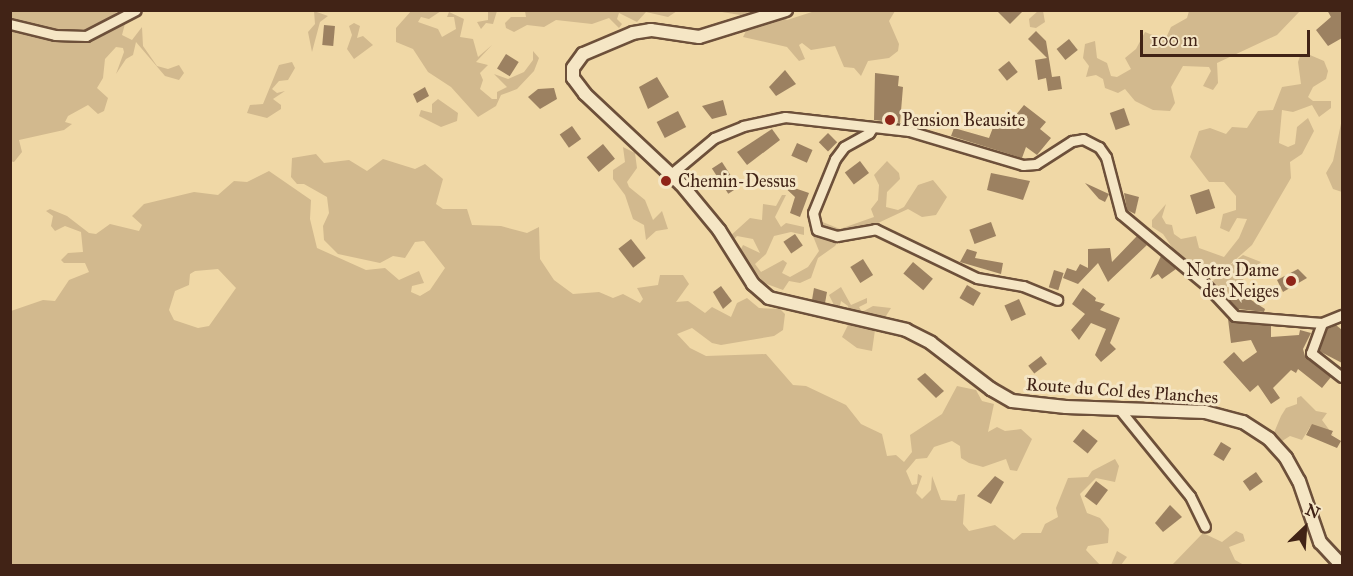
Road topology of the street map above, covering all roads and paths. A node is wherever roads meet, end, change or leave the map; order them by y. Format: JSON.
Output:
{"nodes":[{"id":1,"x":136,"y":10,"type":"edge"},
{"id":2,"x":786,"y":10,"type":"edge"},
{"id":3,"x":10,"y":24,"type":"edge"},
{"id":4,"x":873,"y":127,"type":"junction"},
{"id":5,"x":671,"y":174,"type":"junction"},
{"id":6,"x":1057,"y":300,"type":"dead end"},
{"id":7,"x":1342,"y":315,"type":"edge"},
{"id":8,"x":1322,"y":323,"type":"junction"},
{"id":9,"x":1342,"y":377,"type":"edge"},
{"id":10,"x":1120,"y":410,"type":"junction"},
{"id":11,"x":1204,"y":527,"type":"dead end"},
{"id":12,"x":1342,"y":566,"type":"edge"}],
"edges":[{"from":1,"to":3,"type":"street"},
{"from":2,"to":5,"type":"street","name":"Route du Col des Planches"},
{"from":4,"to":5,"type":"street"},
{"from":4,"to":6,"type":"street"},
{"from":4,"to":8,"type":"street"},
{"from":5,"to":10,"type":"street","name":"Route du Col des Planches"},
{"from":7,"to":8,"type":"street"},
{"from":8,"to":9,"type":"street"},
{"from":10,"to":11,"type":"street"},
{"from":10,"to":12,"type":"street","name":"Route du Col des Planches"}]}
